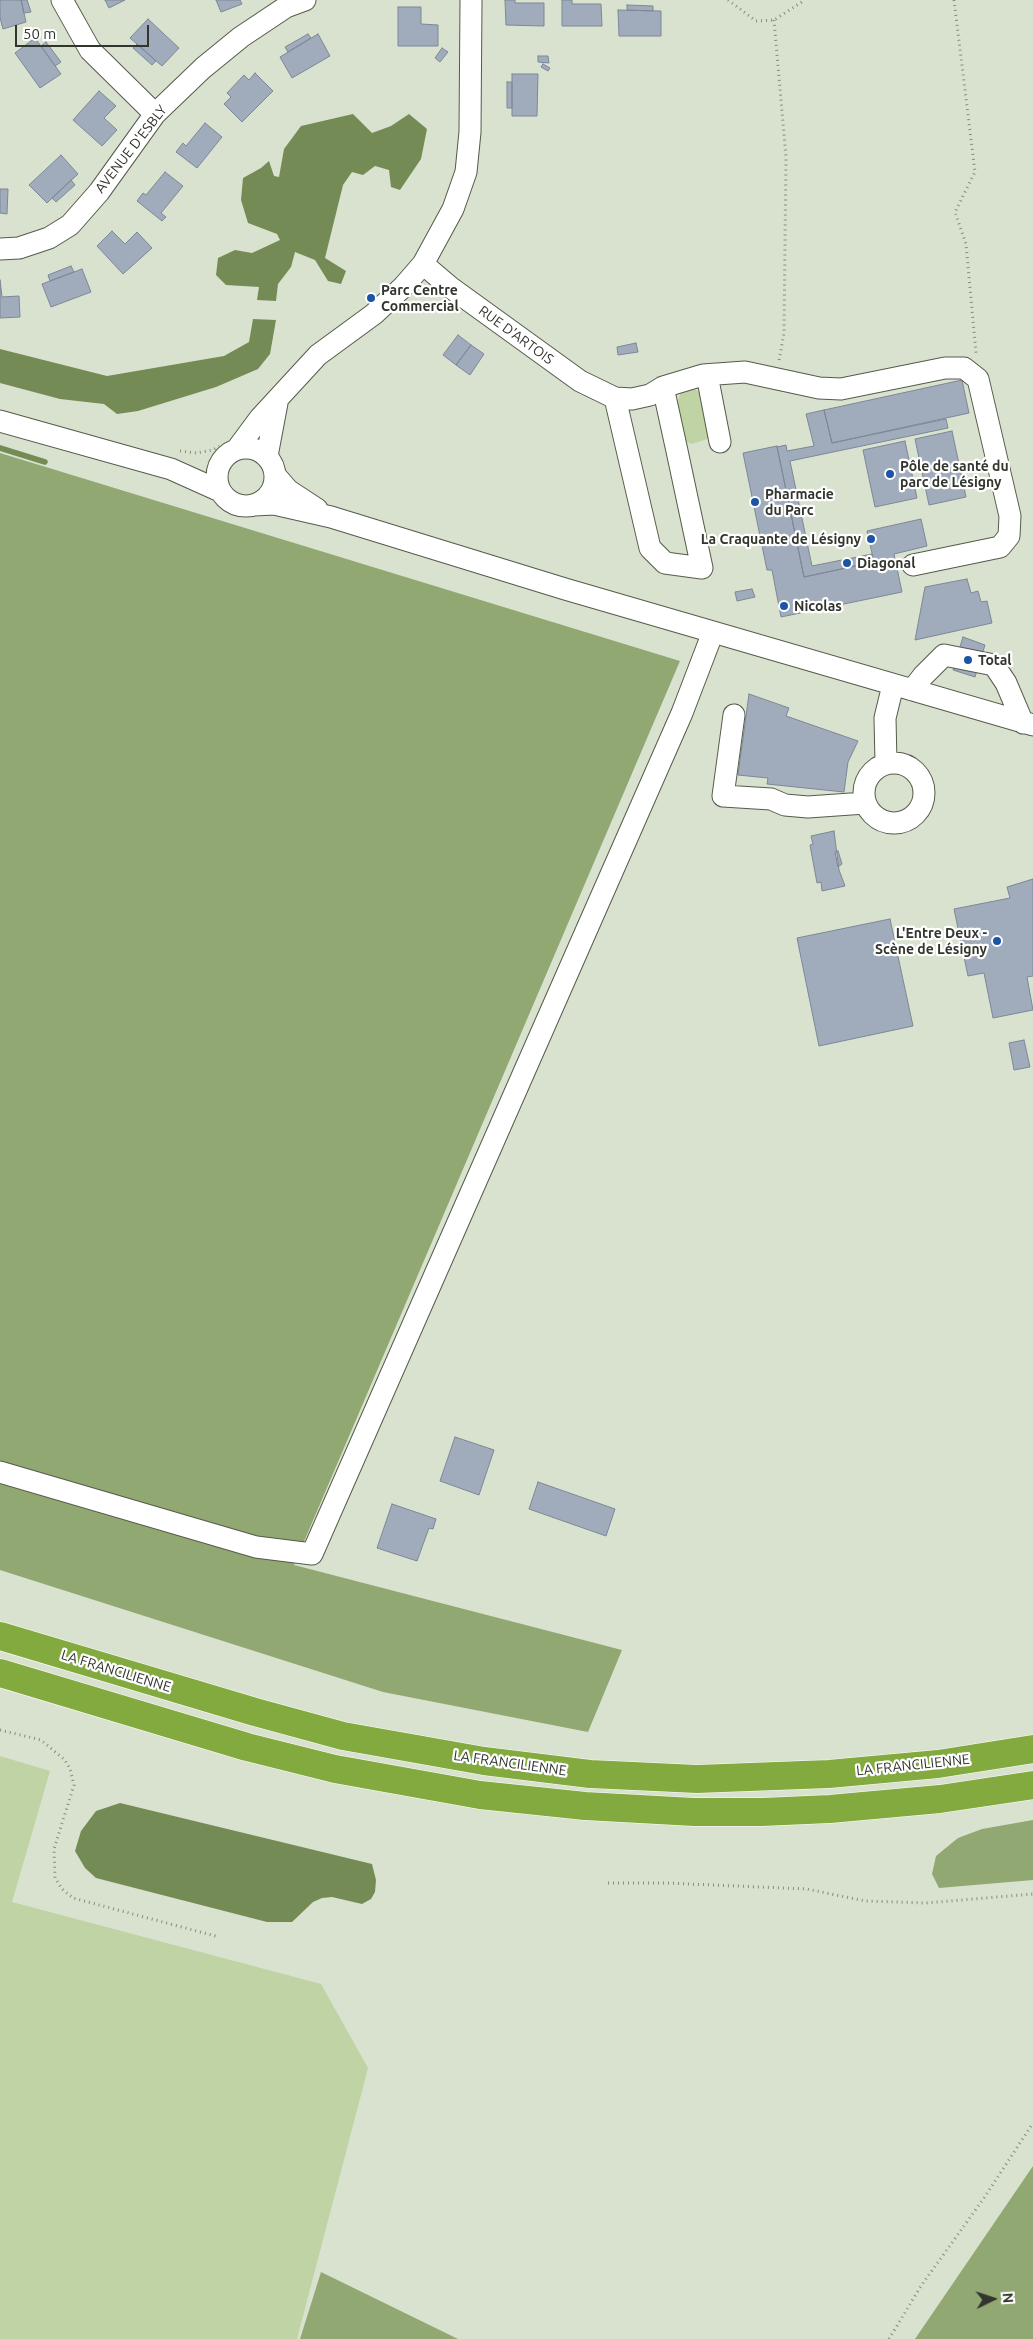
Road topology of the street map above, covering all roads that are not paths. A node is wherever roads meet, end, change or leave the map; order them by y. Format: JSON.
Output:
{"nodes":[{"id":1,"x":62,"y":0,"type":"edge"},
{"id":2,"x":471,"y":0,"type":"edge"},
{"id":3,"x":291,"y":2,"type":"edge"},
{"id":4,"x":155,"y":114,"type":"junction"},
{"id":5,"x":0,"y":249,"type":"edge"},
{"id":6,"x":423,"y":264,"type":"junction"},
{"id":7,"x":707,"y":375,"type":"junction"},
{"id":8,"x":663,"y":387,"type":"junction"},
{"id":9,"x":615,"y":398,"type":"junction"},
{"id":10,"x":278,"y":400,"type":"junction"},
{"id":11,"x":0,"y":422,"type":"edge"},
{"id":12,"x":720,"y":442,"type":"dead end"},
{"id":13,"x":229,"y":454,"type":"junction"},
{"id":14,"x":271,"y":466,"type":"junction"},
{"id":15,"x":171,"y":469,"type":"junction"},
{"id":16,"x":220,"y":491,"type":"junction"},
{"id":17,"x":254,"y":505,"type":"junction"},
{"id":18,"x":331,"y":517,"type":"junction"},
{"id":19,"x":913,"y":565,"type":"dead end"},
{"id":20,"x":713,"y":632,"type":"junction"},
{"id":21,"x":902,"y":688,"type":"junction"},
{"id":22,"x":734,"y":715,"type":"dead end"},
{"id":23,"x":1028,"y":724,"type":"edge"},
{"id":24,"x":886,"y":764,"type":"junction"},
{"id":25,"x":865,"y":803,"type":"junction"},
{"id":26,"x":0,"y":1472,"type":"edge"},
{"id":27,"x":0,"y":1636,"type":"edge"},
{"id":28,"x":0,"y":1672,"type":"edge"},
{"id":29,"x":1033,"y":1749,"type":"edge"},
{"id":30,"x":1033,"y":1785,"type":"edge"}],
"edges":[{"from":1,"to":4,"type":"street"},
{"from":2,"to":6,"type":"street"},
{"from":3,"to":4,"type":"street","name":"AVENUE D'ESBLY"},
{"from":4,"to":5,"type":"street","name":"AVENUE D'ESBLY"},
{"from":6,"to":9,"type":"street","name":"RUE D'ARTOIS"},
{"from":6,"to":10,"type":"street"},
{"from":7,"to":8,"type":"street"},
{"from":7,"to":12,"type":"street"},
{"from":7,"to":19,"type":"street"},
{"from":8,"to":9,"type":"street"},
{"from":8,"to":9,"type":"street"},
{"from":10,"to":13,"type":"street"},
{"from":10,"to":14,"type":"street"},
{"from":11,"to":15,"type":"street"},
{"from":13,"to":14,"type":"street"},
{"from":13,"to":15,"type":"street"},
{"from":13,"to":16,"type":"street"},
{"from":14,"to":17,"type":"street"},
{"from":14,"to":18,"type":"street"},
{"from":15,"to":16,"type":"street"},
{"from":16,"to":17,"type":"street"},
{"from":17,"to":18,"type":"street"},
{"from":18,"to":20,"type":"street"},
{"from":20,"to":21,"type":"street"},
{"from":20,"to":26,"type":"street"},
{"from":21,"to":23,"type":"street"},
{"from":21,"to":23,"type":"street"},
{"from":21,"to":24,"type":"street"},
{"from":22,"to":25,"type":"street"},
{"from":24,"to":25,"type":"street"},
{"from":24,"to":25,"type":"street"},
{"from":27,"to":29,"type":"highway","name":"LA FRANCILIENNE"},
{"from":28,"to":30,"type":"highway"}]}
